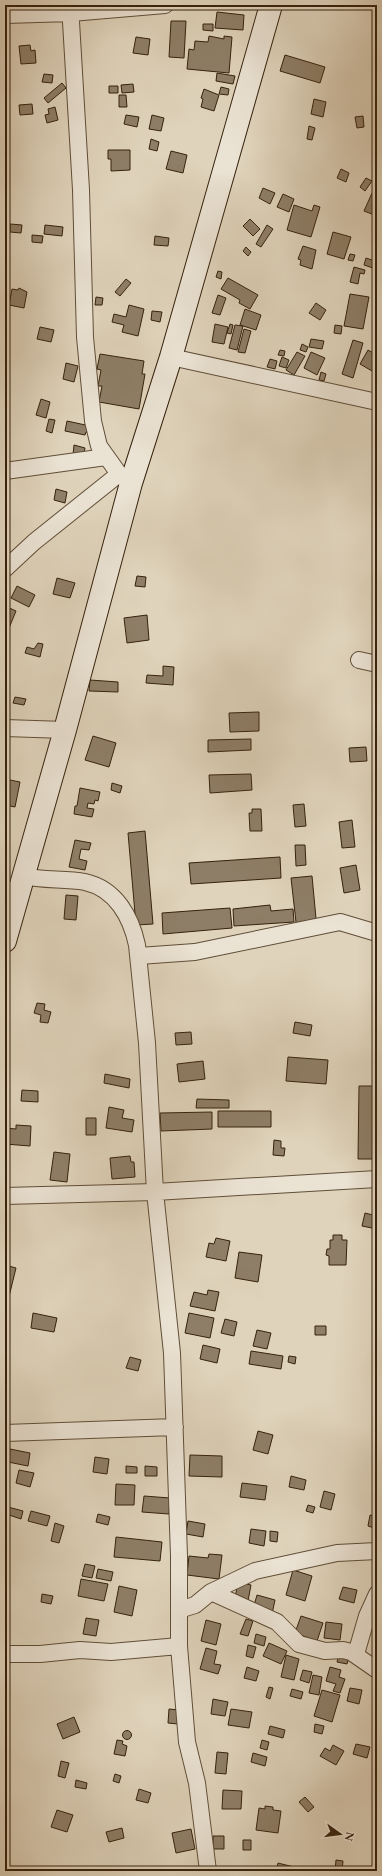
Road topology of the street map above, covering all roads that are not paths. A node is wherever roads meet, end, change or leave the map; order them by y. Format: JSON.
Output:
{"nodes":[{"id":1,"x":165,"y":5,"type":"edge"},
{"id":2,"x":271,"y":5,"type":"edge"},
{"id":3,"x":70,"y":9,"type":"edge"},
{"id":4,"x":5,"y":15,"type":"edge"},
{"id":5,"x":171,"y":357,"type":"junction"},
{"id":6,"x":377,"y":402,"type":"edge"},
{"id":7,"x":106,"y":457,"type":"junction"},
{"id":8,"x":5,"y":471,"type":"edge"},
{"id":9,"x":125,"y":478,"type":"junction"},
{"id":10,"x":5,"y":569,"type":"edge"},
{"id":11,"x":359,"y":660,"type":"dead end"},
{"id":12,"x":377,"y":664,"type":"edge"},
{"id":13,"x":5,"y":728,"type":"edge"},
{"id":14,"x":65,"y":730,"type":"junction"},
{"id":15,"x":23,"y":876,"type":"junction"},
{"id":16,"x":377,"y":933,"type":"edge"},
{"id":17,"x":5,"y":941,"type":"edge"},
{"id":18,"x":139,"y":956,"type":"junction"},
{"id":19,"x":377,"y":1180,"type":"edge"},
{"id":20,"x":155,"y":1192,"type":"junction"},
{"id":21,"x":5,"y":1196,"type":"edge"},
{"id":22,"x":175,"y":1427,"type":"junction"},
{"id":23,"x":5,"y":1433,"type":"edge"},
{"id":24,"x":377,"y":1551,"type":"edge"},
{"id":25,"x":211,"y":1592,"type":"junction"},
{"id":26,"x":377,"y":1594,"type":"edge"},
{"id":27,"x":179,"y":1610,"type":"junction"},
{"id":28,"x":179,"y":1646,"type":"junction"},
{"id":29,"x":5,"y":1654,"type":"edge"},
{"id":30,"x":356,"y":1654,"type":"junction"},
{"id":31,"x":377,"y":1670,"type":"edge"},
{"id":32,"x":208,"y":1871,"type":"edge"}],
"edges":[{"from":1,"to":3,"type":"street"},
{"from":2,"to":5,"type":"street"},
{"from":3,"to":4,"type":"street"},
{"from":3,"to":7,"type":"street"},
{"from":5,"to":6,"type":"street"},
{"from":5,"to":9,"type":"street"},
{"from":7,"to":8,"type":"street"},
{"from":7,"to":9,"type":"street"},
{"from":9,"to":10,"type":"street"},
{"from":9,"to":14,"type":"street"},
{"from":11,"to":12,"type":"street"},
{"from":13,"to":14,"type":"street"},
{"from":14,"to":15,"type":"street"},
{"from":15,"to":17,"type":"street"},
{"from":15,"to":18,"type":"street"},
{"from":16,"to":18,"type":"street"},
{"from":18,"to":20,"type":"street"},
{"from":19,"to":20,"type":"street"},
{"from":20,"to":21,"type":"street"},
{"from":20,"to":22,"type":"street"},
{"from":22,"to":23,"type":"street"},
{"from":22,"to":27,"type":"street"},
{"from":24,"to":25,"type":"street"},
{"from":25,"to":27,"type":"street"},
{"from":25,"to":30,"type":"street"},
{"from":26,"to":30,"type":"street"},
{"from":27,"to":28,"type":"street"},
{"from":28,"to":29,"type":"street"},
{"from":28,"to":32,"type":"street"},
{"from":30,"to":31,"type":"street"}]}
